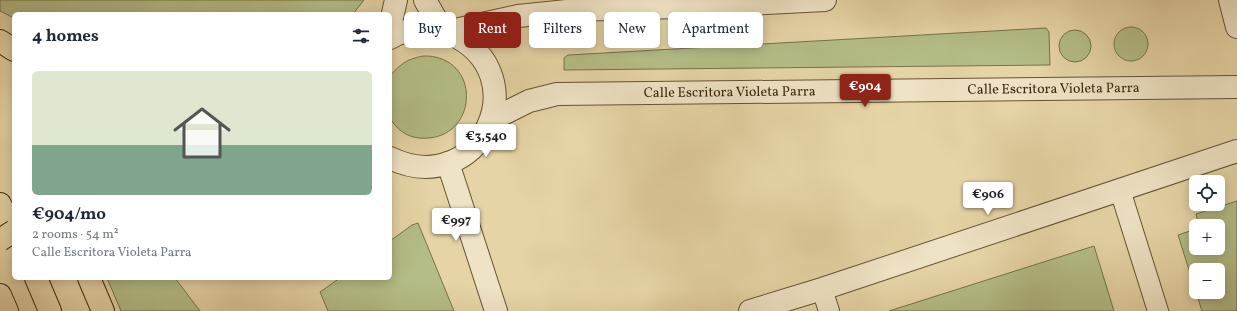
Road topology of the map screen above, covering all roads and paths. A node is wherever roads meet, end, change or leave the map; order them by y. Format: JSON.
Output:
{"nodes":[{"id":1,"x":396,"y":0,"type":"edge"},
{"id":2,"x":425,"y":0,"type":"edge"},
{"id":3,"x":825,"y":0,"type":"edge"},
{"id":4,"x":1230,"y":0,"type":"edge"},
{"id":5,"x":799,"y":1,"type":"edge"},
{"id":6,"x":432,"y":12,"type":"edge"},
{"id":7,"x":392,"y":17,"type":"edge"},
{"id":8,"x":1237,"y":27,"type":"edge"},
{"id":9,"x":456,"y":29,"type":"edge"},
{"id":10,"x":404,"y":33,"type":"edge"},
{"id":11,"x":456,"y":36,"type":"edge"},
{"id":12,"x":392,"y":37,"type":"edge"},
{"id":13,"x":0,"y":41,"type":"edge"},
{"id":14,"x":12,"y":49,"type":"edge"},
{"id":15,"x":1237,"y":87,"type":"edge"},
{"id":16,"x":491,"y":120,"type":"junction"},
{"id":17,"x":1237,"y":151,"type":"edge"},
{"id":18,"x":392,"y":159,"type":"edge"},
{"id":19,"x":448,"y":164,"type":"junction"},
{"id":20,"x":1120,"y":190,"type":"junction"},
{"id":21,"x":0,"y":204,"type":"edge"},
{"id":22,"x":12,"y":227,"type":"edge"},
{"id":23,"x":12,"y":232,"type":"edge"},
{"id":24,"x":0,"y":240,"type":"edge"},
{"id":25,"x":37,"y":280,"type":"edge"},
{"id":26,"x":90,"y":280,"type":"edge"},
{"id":27,"x":822,"y":289,"type":"junction"},
{"id":28,"x":0,"y":295,"type":"edge"},
{"id":29,"x":7,"y":311,"type":"edge"},
{"id":30,"x":50,"y":311,"type":"edge"},
{"id":31,"x":103,"y":311,"type":"edge"},
{"id":32,"x":496,"y":311,"type":"edge"},
{"id":33,"x":750,"y":311,"type":"edge"},
{"id":34,"x":829,"y":311,"type":"edge"},
{"id":35,"x":1158,"y":311,"type":"edge"}],
"edges":[{"from":1,"to":7,"type":"street"},
{"from":2,"to":6,"type":"street"},
{"from":3,"to":5,"type":"street"},
{"from":4,"to":8,"type":"street"},
{"from":5,"to":9,"type":"street"},
{"from":10,"to":12,"type":"street"},
{"from":11,"to":16,"type":"street"},
{"from":13,"to":14,"type":"main road"},
{"from":15,"to":16,"type":"street","name":"Calle Escritora Violeta Parra"},
{"from":16,"to":19,"type":"street"},
{"from":17,"to":20,"type":"street"},
{"from":18,"to":19,"type":"street"},
{"from":19,"to":32,"type":"street"},
{"from":20,"to":27,"type":"street"},
{"from":20,"to":35,"type":"street"},
{"from":21,"to":22,"type":"main road"},
{"from":23,"to":24,"type":"main road","bridge":true},
{"from":25,"to":30,"type":"main road"},
{"from":26,"to":31,"type":"main road"},
{"from":27,"to":33,"type":"street"},
{"from":27,"to":34,"type":"street"},
{"from":28,"to":29,"type":"main road"}]}
